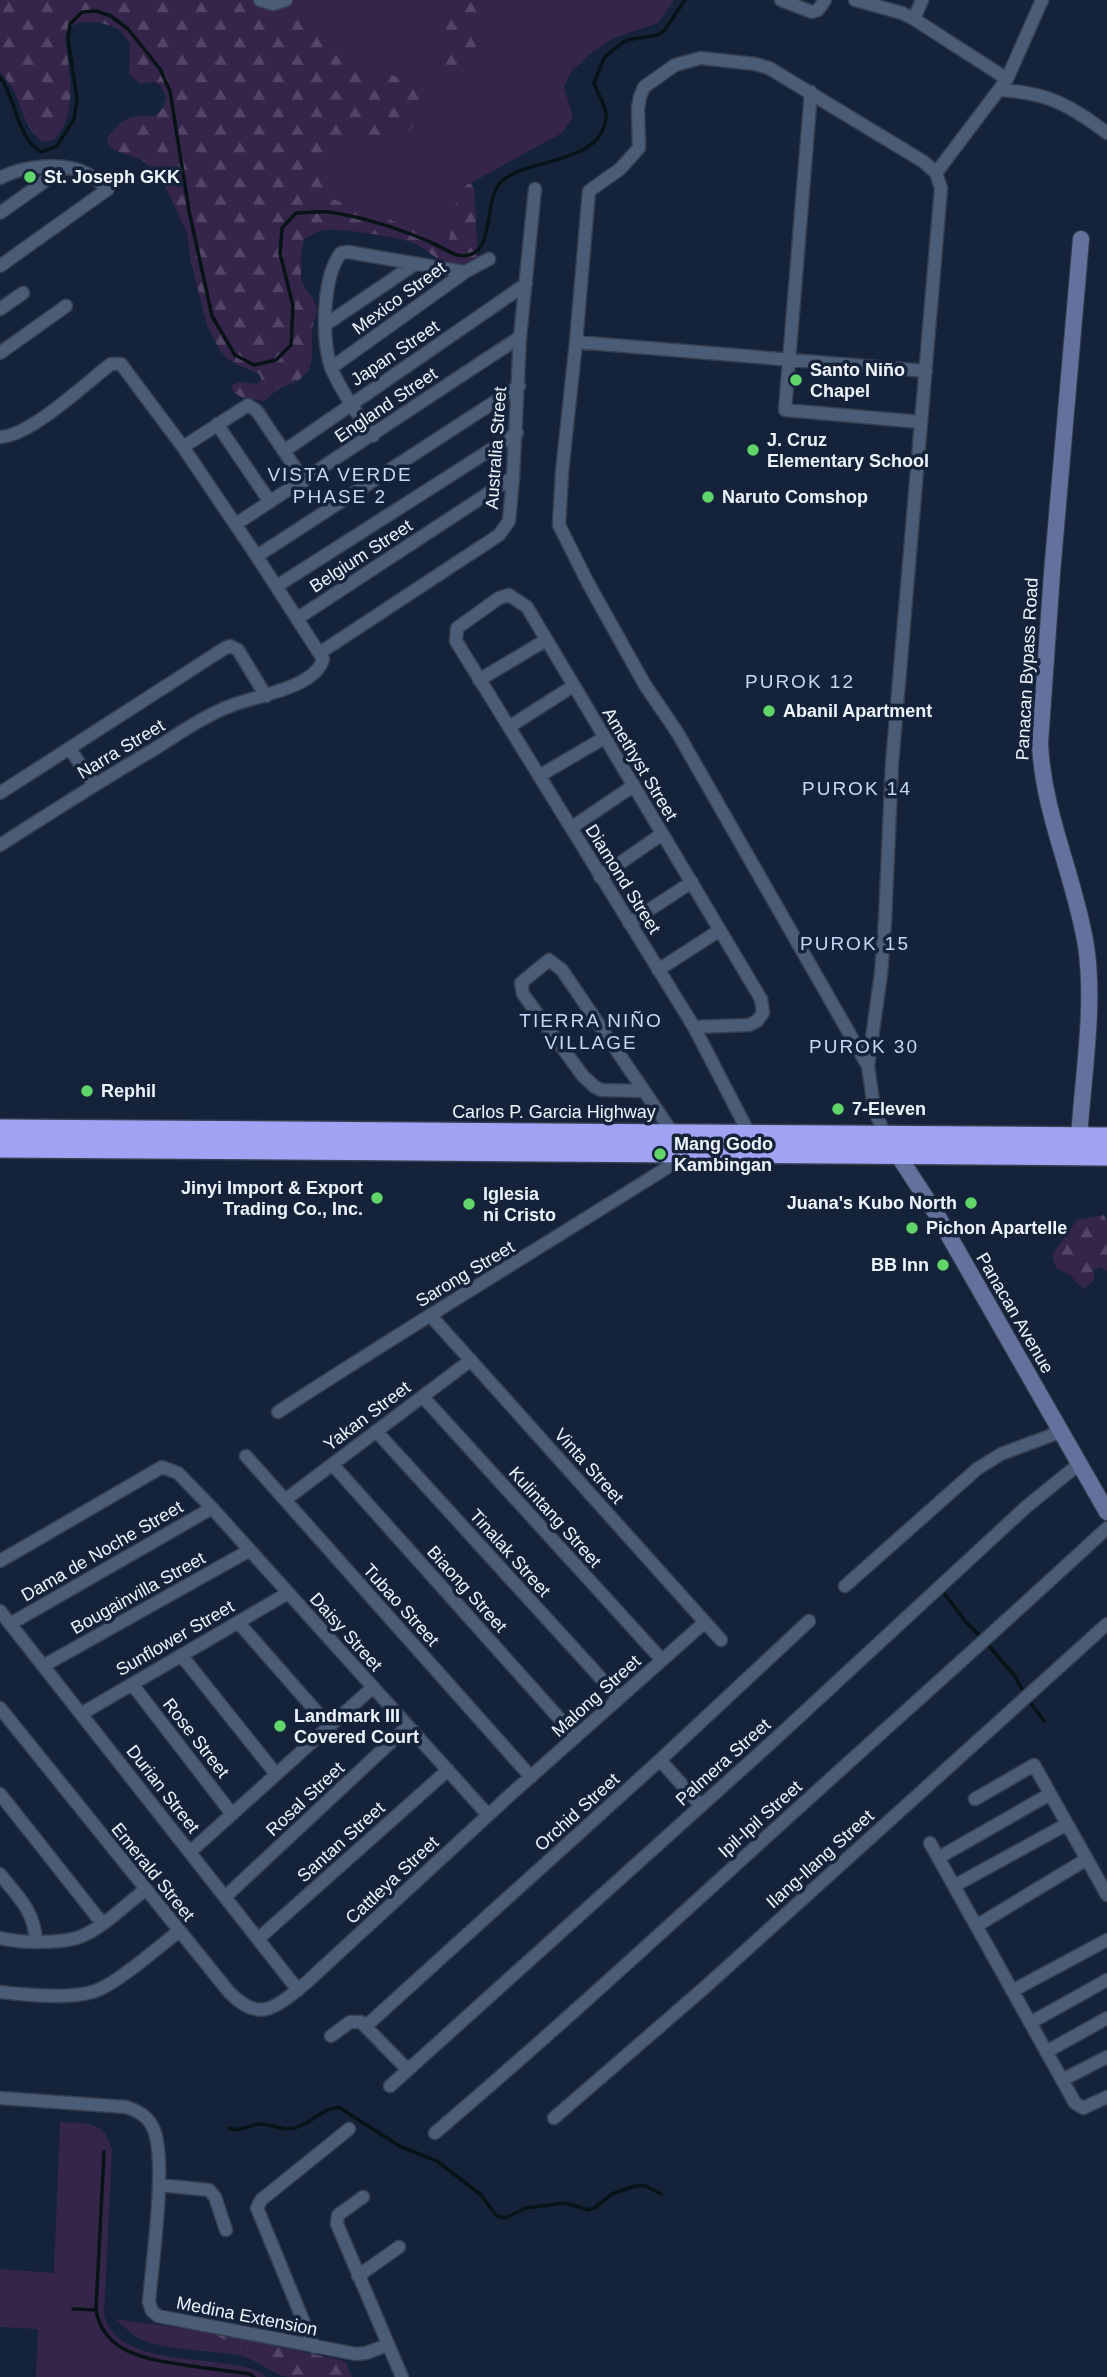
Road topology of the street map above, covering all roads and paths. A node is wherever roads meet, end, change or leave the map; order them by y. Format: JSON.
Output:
{"nodes":[{"id":1,"x":260,"y":0,"type":"edge"},
{"id":2,"x":286,"y":0,"type":"edge"},
{"id":3,"x":781,"y":0,"type":"edge"},
{"id":4,"x":825,"y":0,"type":"edge"},
{"id":5,"x":855,"y":0,"type":"edge"},
{"id":6,"x":922,"y":0,"type":"edge"},
{"id":7,"x":1042,"y":0,"type":"edge"},
{"id":8,"x":914,"y":19,"type":"junction"},
{"id":9,"x":1004,"y":85,"type":"junction"},
{"id":10,"x":811,"y":92,"type":"junction"},
{"id":11,"x":1107,"y":133,"type":"edge"},
{"id":12,"x":65,"y":167,"type":"junction"},
{"id":13,"x":936,"y":173,"type":"junction"},
{"id":14,"x":0,"y":178,"type":"edge"},
{"id":15,"x":535,"y":189,"type":"dead end"},
{"id":16,"x":0,"y":213,"type":"edge"},
{"id":17,"x":1082,"y":239,"type":"dead end"},
{"id":18,"x":489,"y":259,"type":"dead end"},
{"id":19,"x":415,"y":264,"type":"junction"},
{"id":20,"x":0,"y":266,"type":"edge"},
{"id":21,"x":465,"y":272,"type":"junction"},
{"id":22,"x":526,"y":284,"type":"junction"},
{"id":23,"x":23,"y":293,"type":"dead end"},
{"id":24,"x":66,"y":306,"type":"dead end"},
{"id":25,"x":0,"y":309,"type":"edge"},
{"id":26,"x":325,"y":325,"type":"junction"},
{"id":27,"x":520,"y":337,"type":"junction"},
{"id":28,"x":576,"y":342,"type":"junction"},
{"id":29,"x":0,"y":353,"type":"edge"},
{"id":30,"x":789,"y":361,"type":"junction"},
{"id":31,"x":331,"y":368,"type":"junction"},
{"id":32,"x":926,"y":371,"type":"junction"},
{"id":33,"x":519,"y":386,"type":"junction"},
{"id":34,"x":351,"y":404,"type":"junction"},
{"id":35,"x":921,"y":422,"type":"junction"},
{"id":36,"x":217,"y":424,"type":"junction"},
{"id":37,"x":517,"y":433,"type":"junction"},
{"id":38,"x":373,"y":436,"type":"junction"},
{"id":39,"x":0,"y":437,"type":"edge"},
{"id":40,"x":183,"y":447,"type":"junction"},
{"id":41,"x":284,"y":451,"type":"junction"},
{"id":42,"x":513,"y":477,"type":"junction"},
{"id":43,"x":304,"y":481,"type":"junction"},
{"id":44,"x":270,"y":502,"type":"junction"},
{"id":45,"x":236,"y":524,"type":"junction"},
{"id":46,"x":257,"y":556,"type":"junction"},
{"id":47,"x":277,"y":586,"type":"junction"},
{"id":48,"x":298,"y":618,"type":"junction"},
{"id":49,"x":457,"y":628,"type":"joint"},
{"id":50,"x":546,"y":640,"type":"junction"},
{"id":51,"x":320,"y":652,"type":"junction"},
{"id":52,"x":479,"y":680,"type":"junction"},
{"id":53,"x":573,"y":686,"type":"junction"},
{"id":54,"x":266,"y":695,"type":"junction"},
{"id":55,"x":509,"y":727,"type":"junction"},
{"id":56,"x":604,"y":738,"type":"junction"},
{"id":57,"x":70,"y":749,"type":"junction"},
{"id":58,"x":540,"y":776,"type":"junction"},
{"id":59,"x":94,"y":785,"type":"junction"},
{"id":60,"x":633,"y":786,"type":"junction"},
{"id":61,"x":0,"y":793,"type":"edge"},
{"id":62,"x":571,"y":828,"type":"junction"},
{"id":63,"x":662,"y":834,"type":"junction"},
{"id":64,"x":0,"y":845,"type":"edge"},
{"id":65,"x":600,"y":877,"type":"junction"},
{"id":66,"x":692,"y":882,"type":"junction"},
{"id":67,"x":629,"y":923,"type":"junction"},
{"id":68,"x":720,"y":930,"type":"junction"},
{"id":69,"x":658,"y":970,"type":"junction"},
{"id":70,"x":694,"y":1027,"type":"junction"},
{"id":71,"x":868,"y":1066,"type":"junction"},
{"id":72,"x":644,"y":1091,"type":"junction"},
{"id":73,"x":0,"y":1130,"type":"edge"},
{"id":74,"x":885,"y":1136,"type":"junction"},
{"id":75,"x":1079,"y":1138,"type":"junction"},
{"id":76,"x":1107,"y":1138,"type":"edge"},
{"id":77,"x":685,"y":1141,"type":"junction"},
{"id":78,"x":752,"y":1144,"type":"junction"},
{"id":79,"x":987,"y":1145,"type":"junction"},
{"id":80,"x":0,"y":1147,"type":"edge"},
{"id":81,"x":898,"y":1154,"type":"junction"},
{"id":82,"x":1107,"y":1155,"type":"edge"},
{"id":83,"x":430,"y":1315,"type":"junction"},
{"id":84,"x":471,"y":1360,"type":"junction"},
{"id":85,"x":423,"y":1396,"type":"junction"},
{"id":86,"x":278,"y":1412,"type":"dead end"},
{"id":87,"x":376,"y":1432,"type":"junction"},
{"id":88,"x":1060,"y":1432,"type":"junction"},
{"id":89,"x":246,"y":1456,"type":"dead end"},
{"id":90,"x":1079,"y":1464,"type":"junction"},
{"id":91,"x":332,"y":1465,"type":"junction"},
{"id":92,"x":285,"y":1500,"type":"junction"},
{"id":93,"x":212,"y":1508,"type":"junction"},
{"id":94,"x":1107,"y":1512,"type":"edge"},
{"id":95,"x":1107,"y":1528,"type":"edge"},
{"id":96,"x":250,"y":1550,"type":"junction"},
{"id":97,"x":0,"y":1561,"type":"edge"},
{"id":98,"x":845,"y":1586,"type":"dead end"},
{"id":99,"x":288,"y":1593,"type":"junction"},
{"id":100,"x":0,"y":1611,"type":"edge"},
{"id":101,"x":809,"y":1621,"type":"dead end"},
{"id":102,"x":238,"y":1622,"type":"junction"},
{"id":103,"x":705,"y":1622,"type":"junction"},
{"id":104,"x":10,"y":1624,"type":"junction"},
{"id":105,"x":1107,"y":1624,"type":"edge"},
{"id":106,"x":720,"y":1640,"type":"dead end"},
{"id":107,"x":181,"y":1655,"type":"junction"},
{"id":108,"x":662,"y":1660,"type":"junction"},
{"id":109,"x":43,"y":1666,"type":"junction"},
{"id":110,"x":132,"y":1684,"type":"junction"},
{"id":111,"x":372,"y":1688,"type":"junction"},
{"id":112,"x":619,"y":1698,"type":"junction"},
{"id":113,"x":0,"y":1708,"type":"edge"},
{"id":114,"x":81,"y":1714,"type":"junction"},
{"id":115,"x":329,"y":1726,"type":"junction"},
{"id":116,"x":408,"y":1726,"type":"junction"},
{"id":117,"x":576,"y":1737,"type":"junction"},
{"id":118,"x":660,"y":1760,"type":"junction"},
{"id":119,"x":448,"y":1770,"type":"junction"},
{"id":120,"x":276,"y":1774,"type":"junction"},
{"id":121,"x":531,"y":1777,"type":"junction"},
{"id":122,"x":0,"y":1794,"type":"edge"},
{"id":123,"x":1050,"y":1794,"type":"junction"},
{"id":124,"x":510,"y":1795,"type":"joint"},
{"id":125,"x":975,"y":1799,"type":"dead end"},
{"id":126,"x":701,"y":1806,"type":"junction"},
{"id":127,"x":232,"y":1814,"type":"junction"},
{"id":128,"x":488,"y":1815,"type":"junction"},
{"id":129,"x":1067,"y":1824,"type":"junction"},
{"id":130,"x":930,"y":1843,"type":"dead end"},
{"id":131,"x":190,"y":1852,"type":"junction"},
{"id":132,"x":938,"y":1858,"type":"junction"},
{"id":133,"x":1087,"y":1859,"type":"junction"},
{"id":134,"x":0,"y":1874,"type":"edge"},
{"id":135,"x":954,"y":1886,"type":"junction"},
{"id":136,"x":145,"y":1890,"type":"junction"},
{"id":137,"x":1107,"y":1895,"type":"edge"},
{"id":138,"x":225,"y":1897,"type":"junction"},
{"id":139,"x":103,"y":1923,"type":"junction"},
{"id":140,"x":976,"y":1926,"type":"junction"},
{"id":141,"x":178,"y":1932,"type":"junction"},
{"id":142,"x":0,"y":1938,"type":"edge"},
{"id":143,"x":258,"y":1940,"type":"junction"},
{"id":144,"x":1107,"y":1940,"type":"edge"},
{"id":145,"x":36,"y":1941,"type":"junction"},
{"id":146,"x":1107,"y":1980,"type":"edge"},
{"id":147,"x":298,"y":1990,"type":"junction"},
{"id":148,"x":1012,"y":1991,"type":"junction"},
{"id":149,"x":0,"y":1992,"type":"edge"},
{"id":150,"x":1107,"y":2018,"type":"edge"},
{"id":151,"x":1030,"y":2023,"type":"junction"},
{"id":152,"x":366,"y":2026,"type":"junction"},
{"id":153,"x":331,"y":2036,"type":"dead end"},
{"id":154,"x":1046,"y":2052,"type":"junction"},
{"id":155,"x":1107,"y":2057,"type":"edge"},
{"id":156,"x":408,"y":2070,"type":"junction"},
{"id":157,"x":1062,"y":2080,"type":"junction"},
{"id":158,"x":390,"y":2086,"type":"dead end"},
{"id":159,"x":1107,"y":2097,"type":"edge"},
{"id":160,"x":0,"y":2098,"type":"edge"},
{"id":161,"x":554,"y":2118,"type":"dead end"},
{"id":162,"x":349,"y":2129,"type":"dead end"},
{"id":163,"x":435,"y":2133,"type":"dead end"},
{"id":164,"x":159,"y":2185,"type":"junction"},
{"id":165,"x":363,"y":2197,"type":"dead end"},
{"id":166,"x":226,"y":2230,"type":"dead end"},
{"id":167,"x":399,"y":2247,"type":"dead end"},
{"id":168,"x":358,"y":2276,"type":"junction"},
{"id":169,"x":388,"y":2345,"type":"junction"},
{"id":170,"x":314,"y":2347,"type":"junction"},
{"id":171,"x":402,"y":2377,"type":"edge"}],
"edges":[{"from":1,"to":2,"type":"street"},
{"from":3,"to":4,"type":"street"},
{"from":5,"to":8,"type":"street"},
{"from":6,"to":8,"type":"street"},
{"from":7,"to":9,"type":"street"},
{"from":8,"to":9,"type":"street"},
{"from":9,"to":11,"type":"street"},
{"from":9,"to":13,"type":"street"},
{"from":10,"to":13,"type":"street"},
{"from":10,"to":28,"type":"street"},
{"from":10,"to":30,"type":"street"},
{"from":12,"to":14,"type":"street"},
{"from":12,"to":16,"type":"street"},
{"from":12,"to":20,"type":"street"},
{"from":13,"to":32,"type":"street"},
{"from":15,"to":22,"type":"street","name":"Australia Street"},
{"from":17,"to":75,"type":"main road","name":"Panacan Bypass Road"},
{"from":18,"to":21,"type":"street","name":"Mexico Street"},
{"from":19,"to":21,"type":"street"},
{"from":19,"to":26,"type":"street"},
{"from":19,"to":26,"type":"street"},
{"from":21,"to":31,"type":"street","name":"Mexico Street"},
{"from":22,"to":27,"type":"street","name":"Australia Street"},
{"from":22,"to":34,"type":"street","name":"Japan Street"},
{"from":23,"to":25,"type":"street"},
{"from":24,"to":29,"type":"street"},
{"from":26,"to":31,"type":"street"},
{"from":27,"to":33,"type":"street","name":"Australia Street"},
{"from":27,"to":38,"type":"street","name":"England Street"},
{"from":28,"to":30,"type":"street"},
{"from":28,"to":71,"type":"street"},
{"from":30,"to":32,"type":"street"},
{"from":30,"to":35,"type":"street"},
{"from":31,"to":34,"type":"street"},
{"from":32,"to":35,"type":"street"},
{"from":33,"to":37,"type":"street","name":"Australia Street"},
{"from":33,"to":46,"type":"street"},
{"from":34,"to":38,"type":"street"},
{"from":34,"to":41,"type":"street","name":"Japan Street"},
{"from":35,"to":71,"type":"street"},
{"from":36,"to":40,"type":"street"},
{"from":36,"to":41,"type":"street"},
{"from":36,"to":44,"type":"street"},
{"from":37,"to":42,"type":"street","name":"Australia Street"},
{"from":37,"to":47,"type":"street"},
{"from":38,"to":43,"type":"street","name":"England Street"},
{"from":39,"to":40,"type":"street"},
{"from":40,"to":45,"type":"street"},
{"from":41,"to":43,"type":"street"},
{"from":42,"to":48,"type":"street","name":"Belgium Street"},
{"from":42,"to":51,"type":"street","name":"Australia Street"},
{"from":43,"to":44,"type":"street","name":"England Street"},
{"from":44,"to":45,"type":"street","name":"England Street"},
{"from":45,"to":46,"type":"street"},
{"from":46,"to":47,"type":"street"},
{"from":47,"to":48,"type":"street"},
{"from":48,"to":51,"type":"street"},
{"from":49,"to":50,"type":"street","name":"Amethyst Street"},
{"from":49,"to":52,"type":"street","name":"Diamond Street"},
{"from":50,"to":52,"type":"street"},
{"from":50,"to":53,"type":"street","name":"Amethyst Street"},
{"from":51,"to":54,"type":"street","name":"Narra Street"},
{"from":52,"to":55,"type":"street","name":"Diamond Street"},
{"from":53,"to":55,"type":"street"},
{"from":53,"to":56,"type":"street","name":"Amethyst Street"},
{"from":54,"to":57,"type":"street"},
{"from":54,"to":59,"type":"street","name":"Narra Street"},
{"from":55,"to":58,"type":"street","name":"Diamond Street"},
{"from":56,"to":58,"type":"street"},
{"from":56,"to":60,"type":"street","name":"Amethyst Street"},
{"from":57,"to":59,"type":"street"},
{"from":57,"to":61,"type":"street"},
{"from":58,"to":62,"type":"street","name":"Diamond Street"},
{"from":59,"to":64,"type":"street","name":"Narra Street"},
{"from":60,"to":62,"type":"street"},
{"from":60,"to":63,"type":"street","name":"Amethyst Street"},
{"from":62,"to":65,"type":"street","name":"Diamond Street"},
{"from":63,"to":65,"type":"street"},
{"from":63,"to":66,"type":"street","name":"Amethyst Street"},
{"from":65,"to":67,"type":"street","name":"Diamond Street"},
{"from":66,"to":67,"type":"street"},
{"from":66,"to":68,"type":"street","name":"Amethyst Street"},
{"from":67,"to":69,"type":"street","name":"Diamond Street"},
{"from":68,"to":69,"type":"street"},
{"from":68,"to":70,"type":"street","name":"Amethyst Street"},
{"from":69,"to":70,"type":"street","name":"Diamond Street"},
{"from":70,"to":78,"type":"street","name":"Diamond Street"},
{"from":71,"to":74,"type":"street"},
{"from":72,"to":72,"type":"street"},
{"from":72,"to":77,"type":"street"},
{"from":73,"to":77,"type":"highway","name":"Carlos P. Garcia Highway"},
{"from":74,"to":78,"type":"highway","name":"Carlos P. Garcia Highway"},
{"from":74,"to":79,"type":"highway","name":"Carlos P. Garcia Highway"},
{"from":74,"to":81,"type":"main road","name":"Panacan Avenue"},
{"from":75,"to":76,"type":"highway","name":"Carlos P. Garcia Highway"},
{"from":75,"to":79,"type":"highway","name":"Carlos P. Garcia Highway"},
{"from":77,"to":78,"type":"highway","name":"Carlos P. Garcia Highway"},
{"from":77,"to":80,"type":"highway","name":"Carlos P. Garcia Highway"},
{"from":77,"to":83,"type":"street","name":"Sarong Street"},
{"from":78,"to":81,"type":"highway","name":"Carlos P. Garcia Highway"},
{"from":79,"to":81,"type":"highway","name":"Carlos P. Garcia Highway"},
{"from":79,"to":82,"type":"highway","name":"Carlos P. Garcia Highway"},
{"from":81,"to":88,"type":"main road","name":"Panacan Avenue"},
{"from":83,"to":84,"type":"street","name":"Vinta Street"},
{"from":83,"to":86,"type":"street","name":"Sarong Street"},
{"from":84,"to":85,"type":"street","name":"Yakan Street"},
{"from":84,"to":103,"type":"street","name":"Vinta Street"},
{"from":85,"to":87,"type":"street","name":"Yakan Street"},
{"from":85,"to":108,"type":"street","name":"Kulintang Street"},
{"from":87,"to":91,"type":"street","name":"Yakan Street"},
{"from":87,"to":112,"type":"street","name":"Tinalak Street"},
{"from":88,"to":90,"type":"main road","name":"Panacan Avenue"},
{"from":88,"to":98,"type":"street"},
{"from":89,"to":92,"type":"street","name":"Tubao Street"},
{"from":90,"to":94,"type":"main road","name":"Panacan Avenue"},
{"from":90,"to":126,"type":"street","name":"Palmera Street"},
{"from":91,"to":92,"type":"street","name":"Yakan Street"},
{"from":91,"to":117,"type":"street","name":"Biaong Street"},
{"from":92,"to":121,"type":"street","name":"Tubao Street"},
{"from":93,"to":96,"type":"street","name":"Daisy Street"},
{"from":93,"to":97,"type":"street","name":"Daisy Street"},
{"from":93,"to":104,"type":"street","name":"Dama de Noche Street"},
{"from":95,"to":163,"type":"street","name":"Ipil-Ipil Street"},
{"from":96,"to":99,"type":"street","name":"Daisy Street"},
{"from":96,"to":109,"type":"street","name":"Bougainvilla Street"},
{"from":99,"to":102,"type":"street","name":"Sunflower Street"},
{"from":99,"to":111,"type":"street","name":"Daisy Street"},
{"from":100,"to":104,"type":"street","name":"Durian Street"},
{"from":101,"to":118,"type":"street","name":"Orchid Street"},
{"from":102,"to":107,"type":"street","name":"Sunflower Street"},
{"from":102,"to":115,"type":"street"},
{"from":103,"to":106,"type":"street","name":"Vinta Street"},
{"from":103,"to":108,"type":"street","name":"Malong Street"},
{"from":104,"to":109,"type":"street","name":"Durian Street"},
{"from":105,"to":161,"type":"street","name":"Ilang-Ilang Street"},
{"from":107,"to":110,"type":"street","name":"Sunflower Street"},
{"from":107,"to":120,"type":"street"},
{"from":108,"to":112,"type":"street","name":"Malong Street"},
{"from":109,"to":114,"type":"street","name":"Durian Street"},
{"from":110,"to":114,"type":"street","name":"Sunflower Street"},
{"from":110,"to":127,"type":"street","name":"Rose Street"},
{"from":111,"to":115,"type":"street"},
{"from":111,"to":116,"type":"street","name":"Daisy Street"},
{"from":112,"to":117,"type":"street","name":"Malong Street"},
{"from":113,"to":136,"type":"street","name":"Emerald Street"},
{"from":114,"to":131,"type":"street","name":"Durian Street"},
{"from":115,"to":120,"type":"street"},
{"from":116,"to":119,"type":"street","name":"Daisy Street"},
{"from":116,"to":138,"type":"street","name":"Rosal Street"},
{"from":117,"to":121,"type":"street","name":"Malong Street"},
{"from":118,"to":126,"type":"street"},
{"from":118,"to":152,"type":"street","name":"Orchid Street"},
{"from":119,"to":128,"type":"street","name":"Daisy Street"},
{"from":119,"to":143,"type":"street","name":"Santan Street"},
{"from":120,"to":127,"type":"street"},
{"from":121,"to":124,"type":"street","name":"Malong Street"},
{"from":122,"to":139,"type":"street"},
{"from":123,"to":125,"type":"street"},
{"from":123,"to":129,"type":"street"},
{"from":123,"to":132,"type":"street"},
{"from":124,"to":128,"type":"street","name":"Cattleya Street"},
{"from":126,"to":156,"type":"street","name":"Palmera Street"},
{"from":127,"to":131,"type":"street"},
{"from":128,"to":147,"type":"street","name":"Cattleya Street"},
{"from":129,"to":133,"type":"street"},
{"from":129,"to":135,"type":"street"},
{"from":130,"to":132,"type":"street"},
{"from":131,"to":138,"type":"street","name":"Durian Street"},
{"from":132,"to":135,"type":"street"},
{"from":133,"to":137,"type":"street"},
{"from":133,"to":140,"type":"street"},
{"from":134,"to":145,"type":"street"},
{"from":135,"to":140,"type":"street"},
{"from":136,"to":139,"type":"street"},
{"from":136,"to":141,"type":"street","name":"Emerald Street"},
{"from":138,"to":143,"type":"street","name":"Durian Street"},
{"from":139,"to":145,"type":"street"},
{"from":140,"to":148,"type":"street"},
{"from":141,"to":147,"type":"street","name":"Emerald Street"},
{"from":141,"to":149,"type":"street"},
{"from":142,"to":145,"type":"street"},
{"from":143,"to":147,"type":"street","name":"Durian Street"},
{"from":144,"to":148,"type":"street"},
{"from":146,"to":151,"type":"street"},
{"from":148,"to":151,"type":"street"},
{"from":150,"to":154,"type":"street"},
{"from":151,"to":154,"type":"street"},
{"from":152,"to":153,"type":"street"},
{"from":152,"to":156,"type":"street"},
{"from":154,"to":157,"type":"street"},
{"from":155,"to":157,"type":"street"},
{"from":156,"to":158,"type":"street","name":"Palmera Street"},
{"from":157,"to":159,"type":"street"},
{"from":160,"to":164,"type":"street","name":"Medina Extension"},
{"from":162,"to":170,"type":"street"},
{"from":164,"to":166,"type":"street"},
{"from":164,"to":170,"type":"street","name":"Medina Extension"},
{"from":165,"to":168,"type":"street"},
{"from":167,"to":168,"type":"street"},
{"from":168,"to":169,"type":"street"},
{"from":169,"to":170,"type":"street","name":"Medina Extension"},
{"from":169,"to":171,"type":"street"}]}
